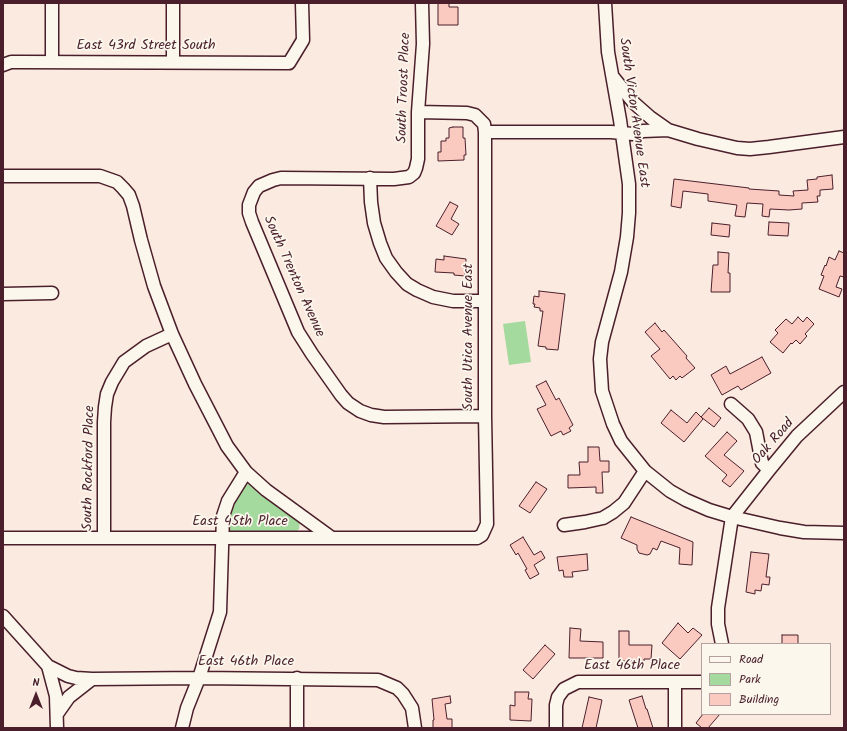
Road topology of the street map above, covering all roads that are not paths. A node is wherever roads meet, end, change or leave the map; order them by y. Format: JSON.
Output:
{"nodes":[{"id":1,"x":52,"y":3,"type":"edge"},
{"id":2,"x":173,"y":3,"type":"edge"},
{"id":3,"x":302,"y":3,"type":"edge"},
{"id":4,"x":422,"y":3,"type":"edge"},
{"id":5,"x":604,"y":3,"type":"edge"},
{"id":6,"x":52,"y":62,"type":"junction"},
{"id":7,"x":173,"y":62,"type":"junction"},
{"id":8,"x":3,"y":65,"type":"edge"},
{"id":9,"x":612,"y":77,"type":"junction"},
{"id":10,"x":418,"y":112,"type":"junction"},
{"id":11,"x":668,"y":130,"type":"junction"},
{"id":12,"x":485,"y":132,"type":"junction"},
{"id":13,"x":622,"y":133,"type":"junction"},
{"id":14,"x":844,"y":137,"type":"edge"},
{"id":15,"x":3,"y":176,"type":"edge"},
{"id":16,"x":370,"y":178,"type":"junction"},
{"id":17,"x":52,"y":293,"type":"dead end"},
{"id":18,"x":3,"y":294,"type":"edge"},
{"id":19,"x":485,"y":301,"type":"junction"},
{"id":20,"x":172,"y":334,"type":"junction"},
{"id":21,"x":844,"y":392,"type":"edge"},
{"id":22,"x":731,"y":404,"type":"dead end"},
{"id":23,"x":485,"y":416,"type":"junction"},
{"id":24,"x":769,"y":470,"type":"junction"},
{"id":25,"x":645,"y":471,"type":"junction"},
{"id":26,"x":246,"y":472,"type":"junction"},
{"id":27,"x":732,"y":517,"type":"junction"},
{"id":28,"x":564,"y":525,"type":"dead end"},
{"id":29,"x":844,"y":533,"type":"edge"},
{"id":30,"x":3,"y":538,"type":"edge"},
{"id":31,"x":104,"y":538,"type":"junction"},
{"id":32,"x":222,"y":538,"type":"junction"},
{"id":33,"x":332,"y":538,"type":"junction"},
{"id":34,"x":477,"y":538,"type":"joint"},
{"id":35,"x":3,"y":616,"type":"edge"},
{"id":36,"x":722,"y":643,"type":"edge"},
{"id":37,"x":48,"y":666,"type":"junction"},
{"id":38,"x":198,"y":678,"type":"junction"},
{"id":39,"x":297,"y":678,"type":"junction"},
{"id":40,"x":92,"y":679,"type":"junction"},
{"id":41,"x":675,"y":682,"type":"junction"},
{"id":42,"x":701,"y":682,"type":"edge"},
{"id":43,"x":57,"y":714,"type":"junction"},
{"id":44,"x":57,"y":728,"type":"edge"},
{"id":45,"x":182,"y":728,"type":"edge"},
{"id":46,"x":297,"y":728,"type":"edge"},
{"id":47,"x":415,"y":728,"type":"edge"},
{"id":48,"x":556,"y":728,"type":"edge"},
{"id":49,"x":675,"y":728,"type":"edge"}],
"edges":[{"from":1,"to":6,"type":"street"},
{"from":2,"to":7,"type":"street"},
{"from":3,"to":7,"type":"street","name":"East 43rd Street South"},
{"from":4,"to":10,"type":"street","name":"South Troost Place"},
{"from":5,"to":9,"type":"street","name":"South Victor Avenue East"},
{"from":6,"to":7,"type":"street","name":"East 43rd Street South"},
{"from":6,"to":8,"type":"street","name":"East 43rd Street South"},
{"from":9,"to":11,"type":"street"},
{"from":9,"to":13,"type":"street","name":"South Victor Avenue East"},
{"from":10,"to":12,"type":"street"},
{"from":10,"to":16,"type":"street","name":"South Troost Place"},
{"from":11,"to":13,"type":"street"},
{"from":11,"to":14,"type":"street"},
{"from":12,"to":13,"type":"street"},
{"from":12,"to":19,"type":"street","name":"South Utica Avenue East"},
{"from":13,"to":25,"type":"street","name":"South Victor Avenue East"},
{"from":15,"to":20,"type":"street"},
{"from":16,"to":19,"type":"street"},
{"from":16,"to":23,"type":"street","name":"South Trenton Avenue"},
{"from":17,"to":18,"type":"street"},
{"from":19,"to":23,"type":"street","name":"South Utica Avenue East"},
{"from":20,"to":26,"type":"street"},
{"from":20,"to":31,"type":"street","name":"South Rockford Place"},
{"from":21,"to":24,"type":"street","name":"Oak Road"},
{"from":22,"to":24,"type":"street"},
{"from":23,"to":34,"type":"street","name":"South Utica Avenue East"},
{"from":24,"to":27,"type":"street","name":"Oak Road"},
{"from":25,"to":27,"type":"street","name":"South Victor Avenue East"},
{"from":25,"to":28,"type":"street"},
{"from":26,"to":32,"type":"street"},
{"from":26,"to":33,"type":"street"},
{"from":27,"to":29,"type":"street"},
{"from":27,"to":36,"type":"street"},
{"from":30,"to":31,"type":"street","name":"East 45th Place"},
{"from":31,"to":32,"type":"street","name":"East 45th Place"},
{"from":32,"to":33,"type":"street","name":"East 45th Place"},
{"from":32,"to":38,"type":"street"},
{"from":33,"to":34,"type":"street","name":"East 45th Place"},
{"from":35,"to":37,"type":"street"},
{"from":37,"to":40,"type":"street","name":"East 46th Place"},
{"from":37,"to":43,"type":"street"},
{"from":38,"to":39,"type":"street","name":"East 46th Place"},
{"from":38,"to":40,"type":"street","name":"East 46th Place"},
{"from":38,"to":45,"type":"street"},
{"from":39,"to":46,"type":"street"},
{"from":39,"to":47,"type":"street","name":"East 46th Place"},
{"from":40,"to":43,"type":"street"},
{"from":41,"to":42,"type":"street","name":"East 46th Place"},
{"from":41,"to":48,"type":"street","name":"East 46th Place"},
{"from":41,"to":49,"type":"street"},
{"from":43,"to":44,"type":"street"}]}
